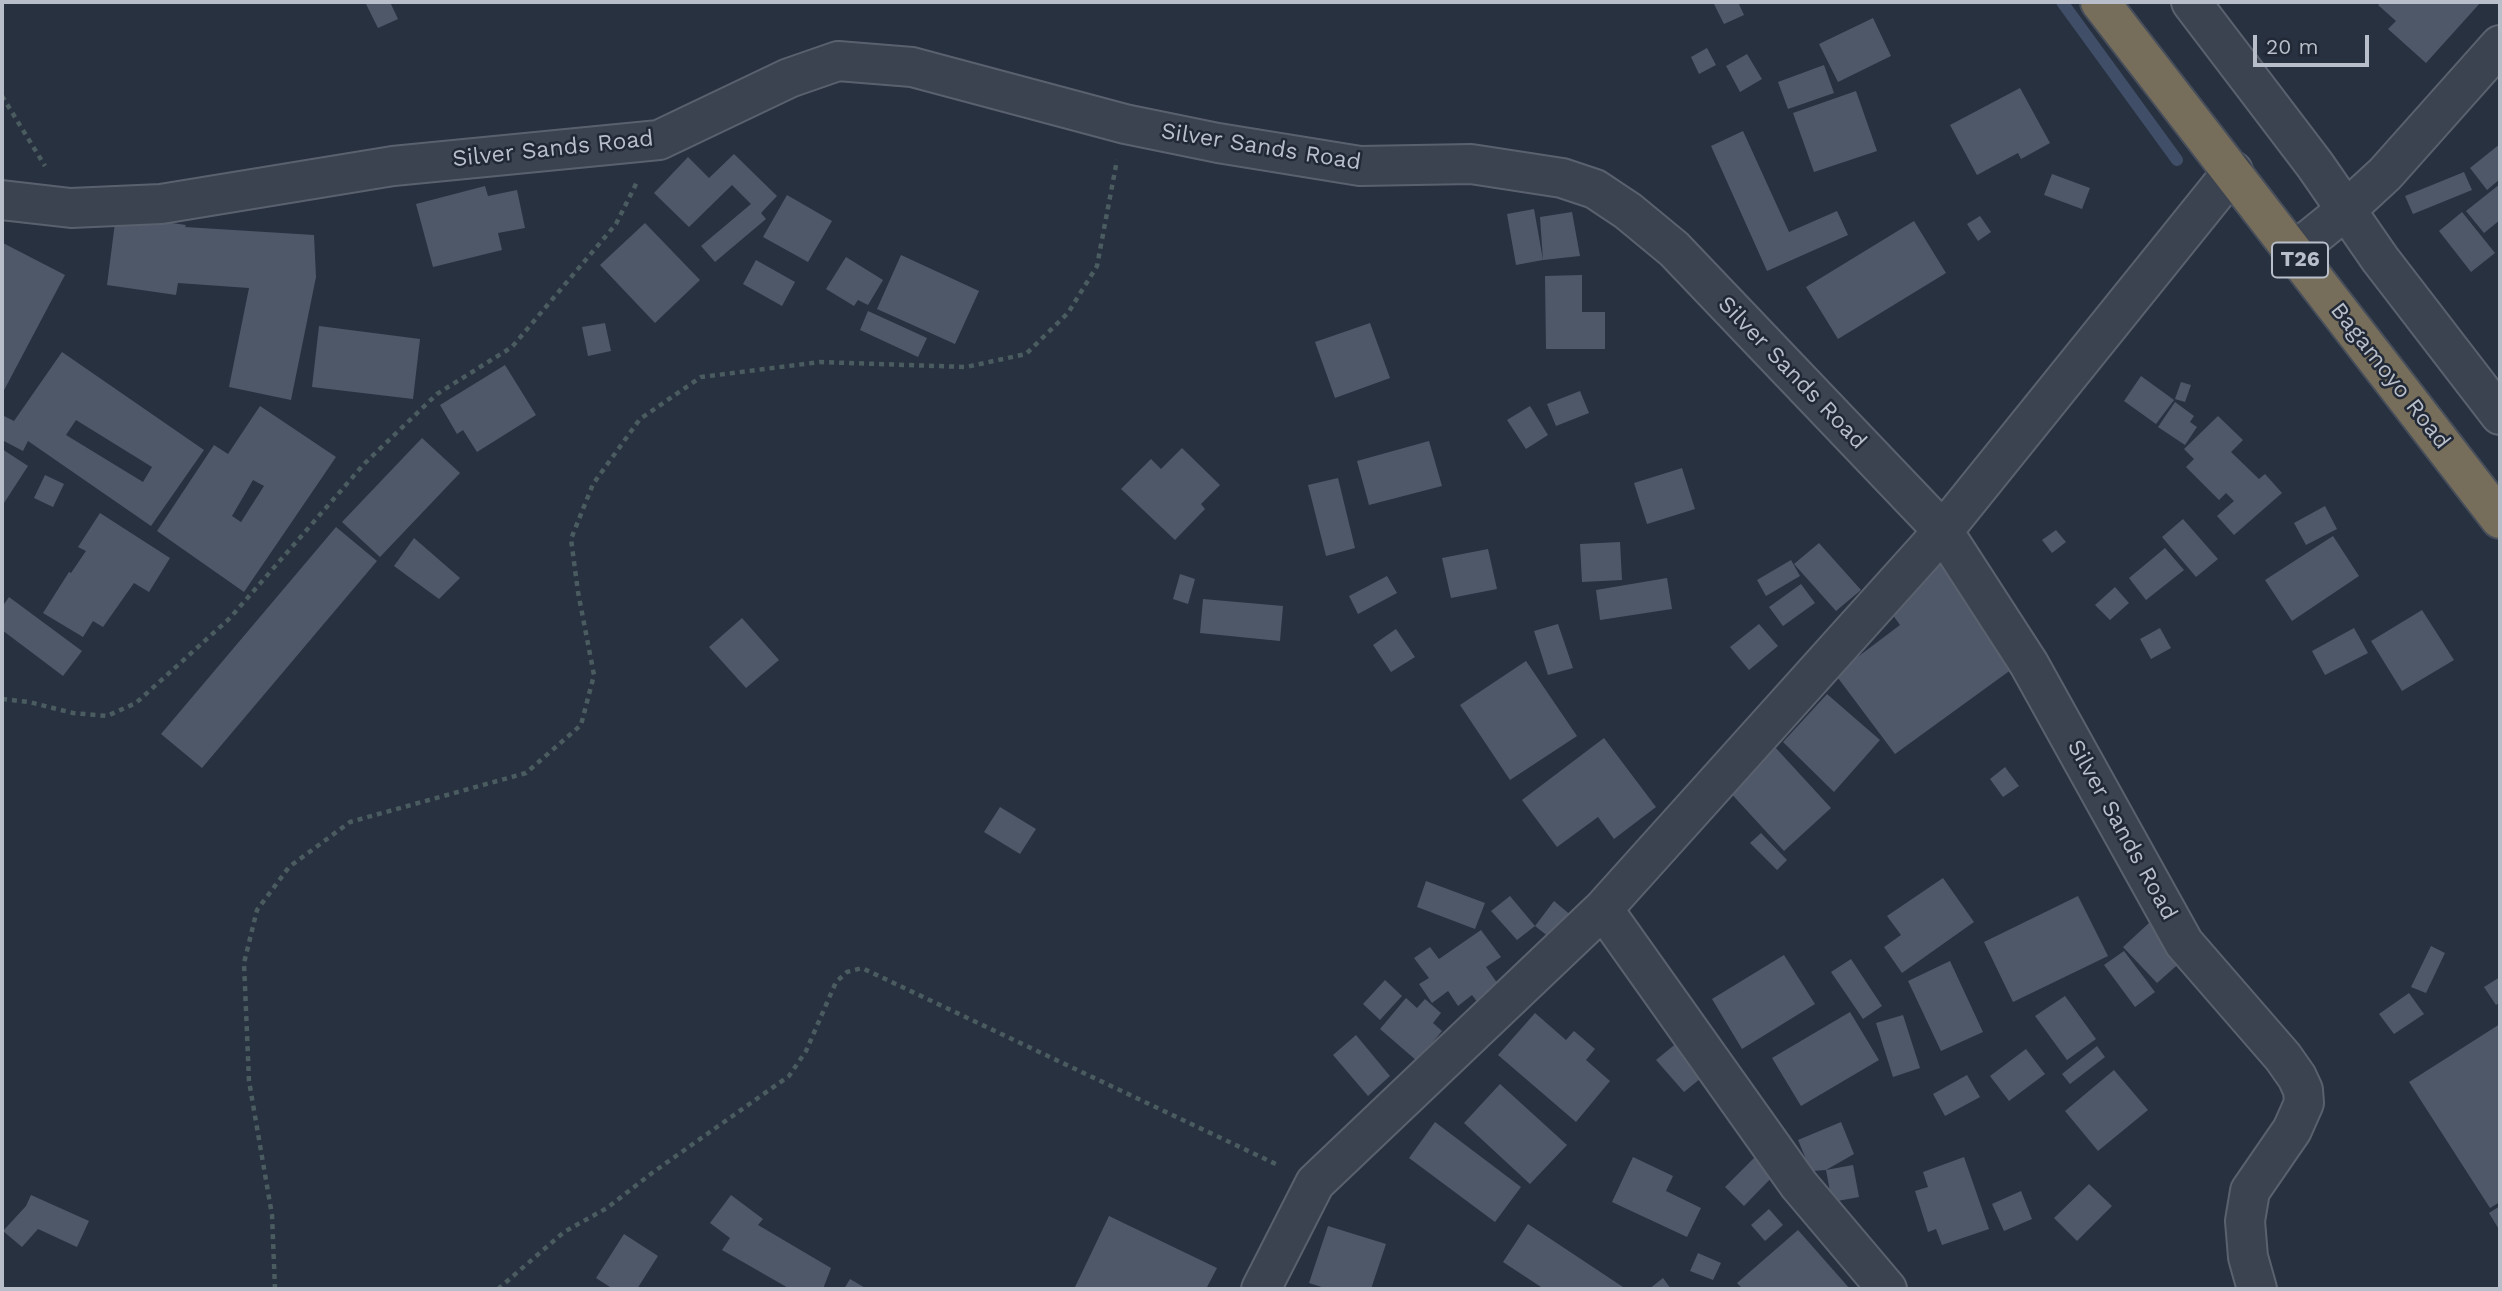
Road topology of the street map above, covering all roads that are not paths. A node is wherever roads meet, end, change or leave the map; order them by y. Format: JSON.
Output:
{"nodes":[{"id":1,"x":2100,"y":2,"type":"edge"},
{"id":2,"x":2191,"y":2,"type":"edge"},
{"id":3,"x":2500,"y":45,"type":"edge"},
{"id":4,"x":2233,"y":171,"type":"junction"},
{"id":5,"x":2,"y":200,"type":"edge"},
{"id":6,"x":2347,"y":209,"type":"junction"},
{"id":7,"x":2294,"y":252,"type":"junction"},
{"id":8,"x":2500,"y":415,"type":"edge"},
{"id":9,"x":2500,"y":519,"type":"edge"},
{"id":10,"x":1943,"y":531,"type":"junction"},
{"id":11,"x":1603,"y":909,"type":"junction"},
{"id":12,"x":1261,"y":1289,"type":"edge"},
{"id":13,"x":1888,"y":1289,"type":"edge"},
{"id":14,"x":2257,"y":1289,"type":"edge"}],
"edges":[{"from":1,"to":4,"type":"highway","name":"Bagamoyo Road","number":"T26"},
{"from":2,"to":6,"type":"street"},
{"from":3,"to":6,"type":"street"},
{"from":4,"to":7,"type":"highway","name":"Bagamoyo Road","number":"T26"},
{"from":4,"to":10,"type":"street"},
{"from":5,"to":10,"type":"street","name":"Silver Sands Road"},
{"from":6,"to":7,"type":"street"},
{"from":6,"to":8,"type":"street"},
{"from":7,"to":9,"type":"highway","name":"Bagamoyo Road","number":"T26"},
{"from":10,"to":11,"type":"street"},
{"from":10,"to":14,"type":"street","name":"Silver Sands Road"},
{"from":11,"to":12,"type":"street"},
{"from":11,"to":13,"type":"street"}]}
